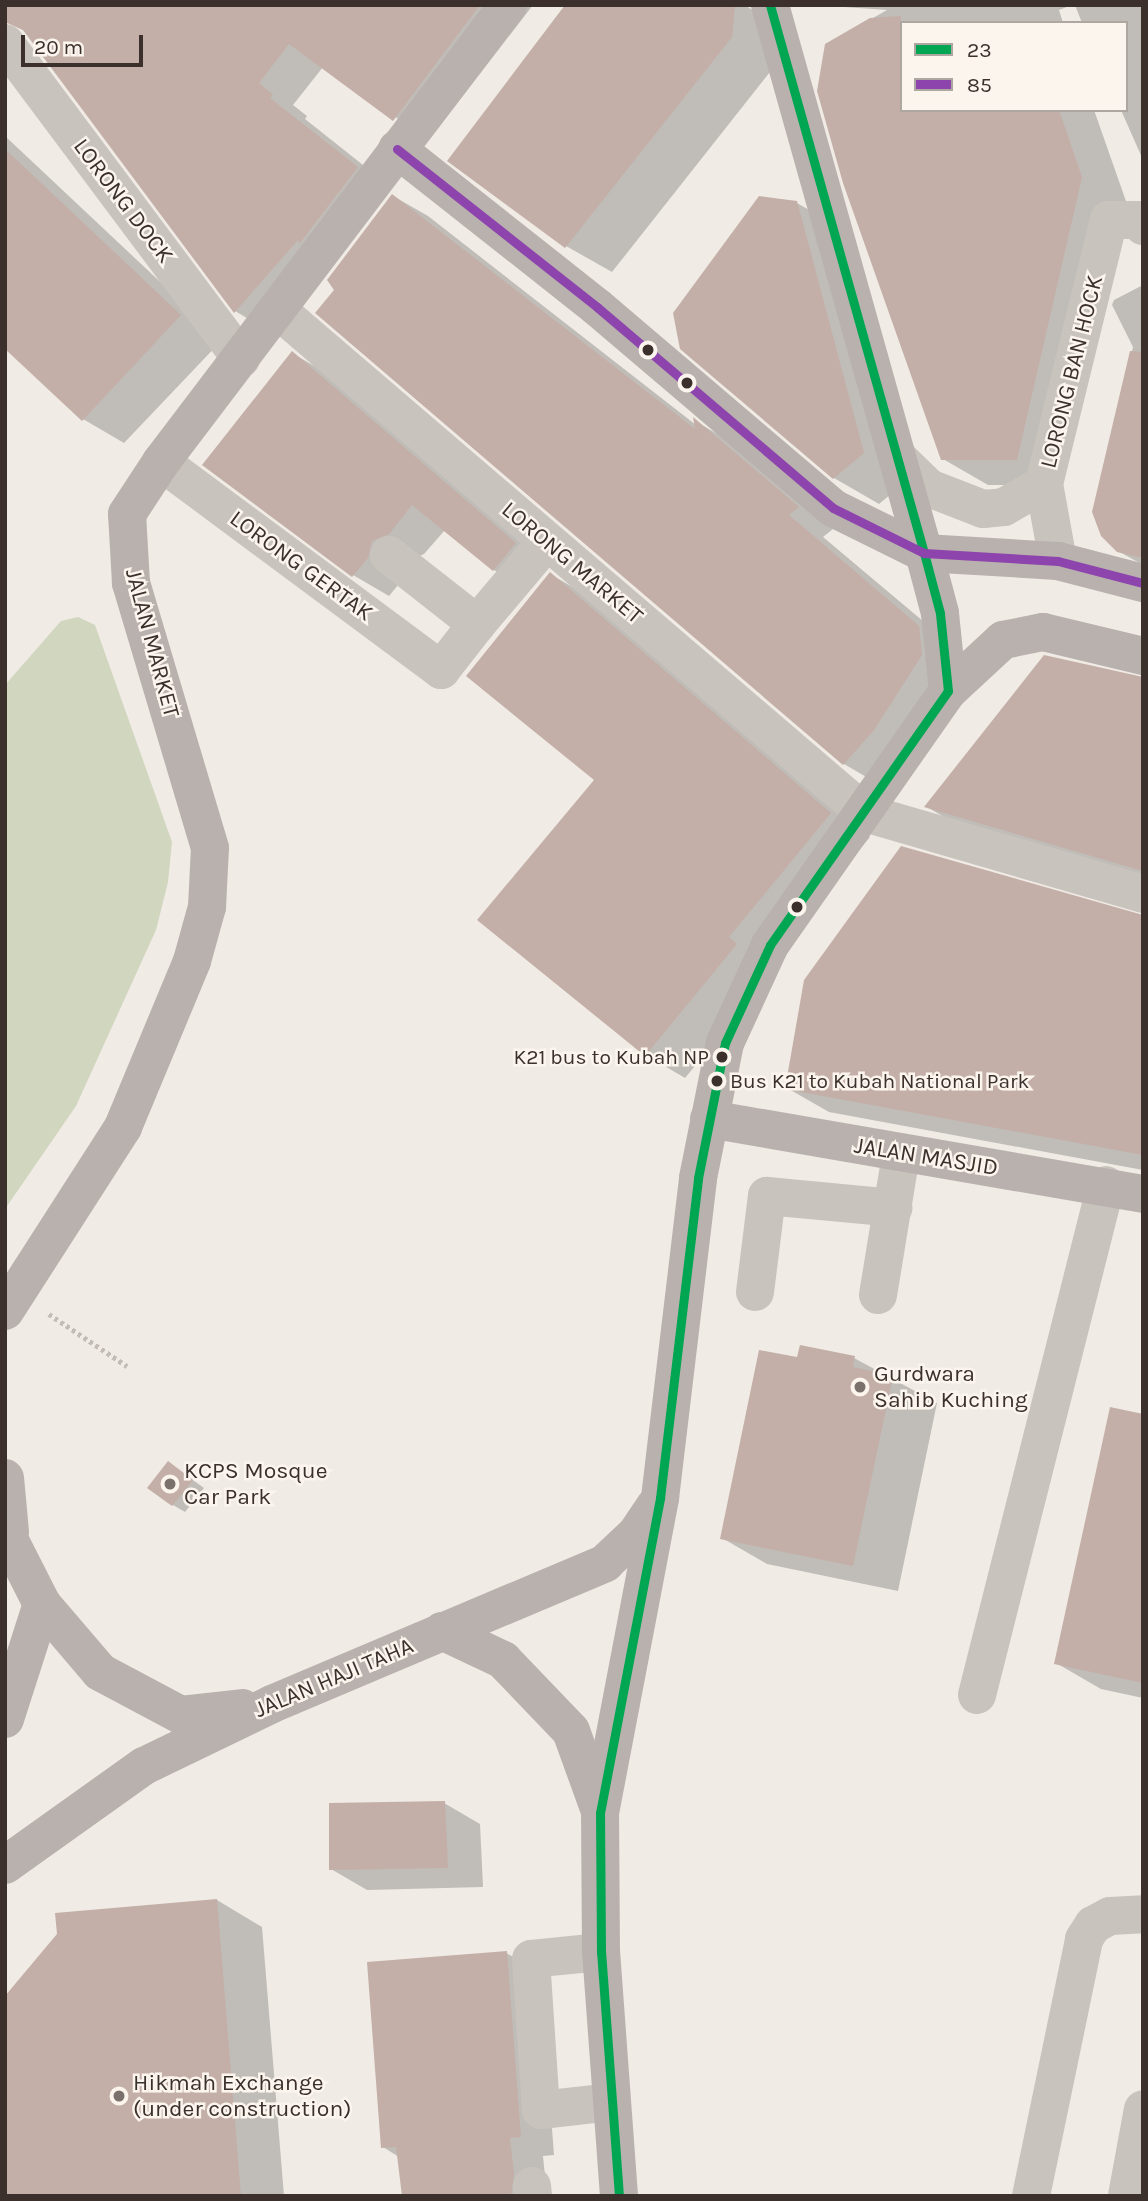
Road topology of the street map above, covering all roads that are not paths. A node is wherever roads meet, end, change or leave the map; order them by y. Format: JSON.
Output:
{"nodes":[{"id":1,"x":508,"y":5,"type":"edge"},
{"id":2,"x":770,"y":5,"type":"edge"},
{"id":3,"x":5,"y":43,"type":"edge"},
{"id":4,"x":397,"y":149,"type":"junction"},
{"id":5,"x":1143,"y":226,"type":"edge"},
{"id":6,"x":279,"y":311,"type":"junction"},
{"id":7,"x":241,"y":359,"type":"junction"},
{"id":8,"x":899,"y":458,"type":"junction"},
{"id":9,"x":161,"y":462,"type":"junction"},
{"id":10,"x":1044,"y":484,"type":"junction"},
{"id":11,"x":833,"y":508,"type":"junction"},
{"id":12,"x":546,"y":542,"type":"junction"},
{"id":13,"x":924,"y":553,"type":"junction"},
{"id":14,"x":389,"y":555,"type":"dead end"},
{"id":15,"x":1058,"y":561,"type":"junction"},
{"id":16,"x":1143,"y":583,"type":"edge"},
{"id":17,"x":477,"y":624,"type":"junction"},
{"id":18,"x":1143,"y":656,"type":"edge"},
{"id":19,"x":948,"y":691,"type":"junction"},
{"id":20,"x":865,"y":813,"type":"junction"},
{"id":21,"x":1143,"y":894,"type":"edge"},
{"id":22,"x":709,"y":1119,"type":"junction"},
{"id":23,"x":901,"y":1154,"type":"junction"},
{"id":24,"x":1105,"y":1185,"type":"junction"},
{"id":25,"x":1143,"y":1194,"type":"edge"},
{"id":26,"x":892,"y":1208,"type":"junction"},
{"id":27,"x":755,"y":1292,"type":"dead end"},
{"id":28,"x":878,"y":1295,"type":"dead end"},
{"id":29,"x":22,"y":1309,"type":"edge"},
{"id":30,"x":5,"y":1478,"type":"edge"},
{"id":31,"x":660,"y":1498,"type":"junction"},
{"id":32,"x":7,"y":1532,"type":"edge"},
{"id":33,"x":42,"y":1604,"type":"junction"},
{"id":34,"x":442,"y":1631,"type":"junction"},
{"id":35,"x":976,"y":1695,"type":"dead end"},
{"id":36,"x":272,"y":1704,"type":"junction"},
{"id":37,"x":5,"y":1718,"type":"edge"},
{"id":38,"x":600,"y":1813,"type":"junction"},
{"id":39,"x":5,"y":1865,"type":"edge"},
{"id":40,"x":1143,"y":1914,"type":"edge"},
{"id":41,"x":601,"y":1952,"type":"junction"},
{"id":42,"x":611,"y":2102,"type":"junction"},
{"id":43,"x":1143,"y":2109,"type":"edge"},
{"id":44,"x":619,"y":2196,"type":"edge"},
{"id":45,"x":1031,"y":2196,"type":"edge"},
{"id":46,"x":1127,"y":2196,"type":"edge"}],
"edges":[{"from":1,"to":4,"type":"main road","name":"JALAN MARKET"},
{"from":2,"to":8,"type":"main road"},
{"from":3,"to":7,"type":"street","name":"LORONG DOCK"},
{"from":4,"to":6,"type":"main road","name":"JALAN MARKET"},
{"from":4,"to":11,"type":"main road"},
{"from":5,"to":10,"type":"street","name":"LORONG BAN HOCK"},
{"from":6,"to":7,"type":"main road","name":"JALAN MARKET"},
{"from":6,"to":12,"type":"street","name":"LORONG MARKET"},
{"from":7,"to":9,"type":"main road","name":"JALAN MARKET"},
{"from":8,"to":10,"type":"street"},
{"from":8,"to":11,"type":"main road"},
{"from":8,"to":13,"type":"main road"},
{"from":9,"to":17,"type":"street","name":"LORONG GERTAK"},
{"from":9,"to":29,"type":"main road","name":"JALAN MARKET"},
{"from":10,"to":15,"type":"street","name":"LORONG BAN HOCK"},
{"from":11,"to":13,"type":"main road"},
{"from":12,"to":17,"type":"street"},
{"from":12,"to":20,"type":"street","name":"LORONG MARKET"},
{"from":13,"to":15,"type":"main road"},
{"from":13,"to":19,"type":"main road"},
{"from":14,"to":17,"type":"street"},
{"from":15,"to":16,"type":"main road"},
{"from":18,"to":19,"type":"main road"},
{"from":19,"to":20,"type":"main road"},
{"from":20,"to":21,"type":"street"},
{"from":20,"to":22,"type":"main road"},
{"from":22,"to":23,"type":"main road","name":"JALAN MASJID"},
{"from":22,"to":31,"type":"main road"},
{"from":23,"to":24,"type":"main road","name":"JALAN MASJID"},
{"from":23,"to":26,"type":"street"},
{"from":24,"to":25,"type":"main road","name":"JALAN MASJID"},
{"from":24,"to":35,"type":"street"},
{"from":26,"to":27,"type":"street"},
{"from":26,"to":28,"type":"street"},
{"from":30,"to":32,"type":"main road"},
{"from":31,"to":34,"type":"main road","name":"JALAN HAJI TAHA"},
{"from":31,"to":38,"type":"main road"},
{"from":32,"to":33,"type":"main road"},
{"from":33,"to":36,"type":"main road"},
{"from":33,"to":37,"type":"main road"},
{"from":34,"to":36,"type":"main road","name":"JALAN HAJI TAHA"},
{"from":34,"to":38,"type":"main road"},
{"from":36,"to":39,"type":"main road","name":"JALAN HAJI TAHA"},
{"from":38,"to":41,"type":"main road"},
{"from":40,"to":45,"type":"street"},
{"from":41,"to":42,"type":"main road"},
{"from":41,"to":42,"type":"street"},
{"from":42,"to":44,"type":"main road"},
{"from":43,"to":46,"type":"street"}]}
